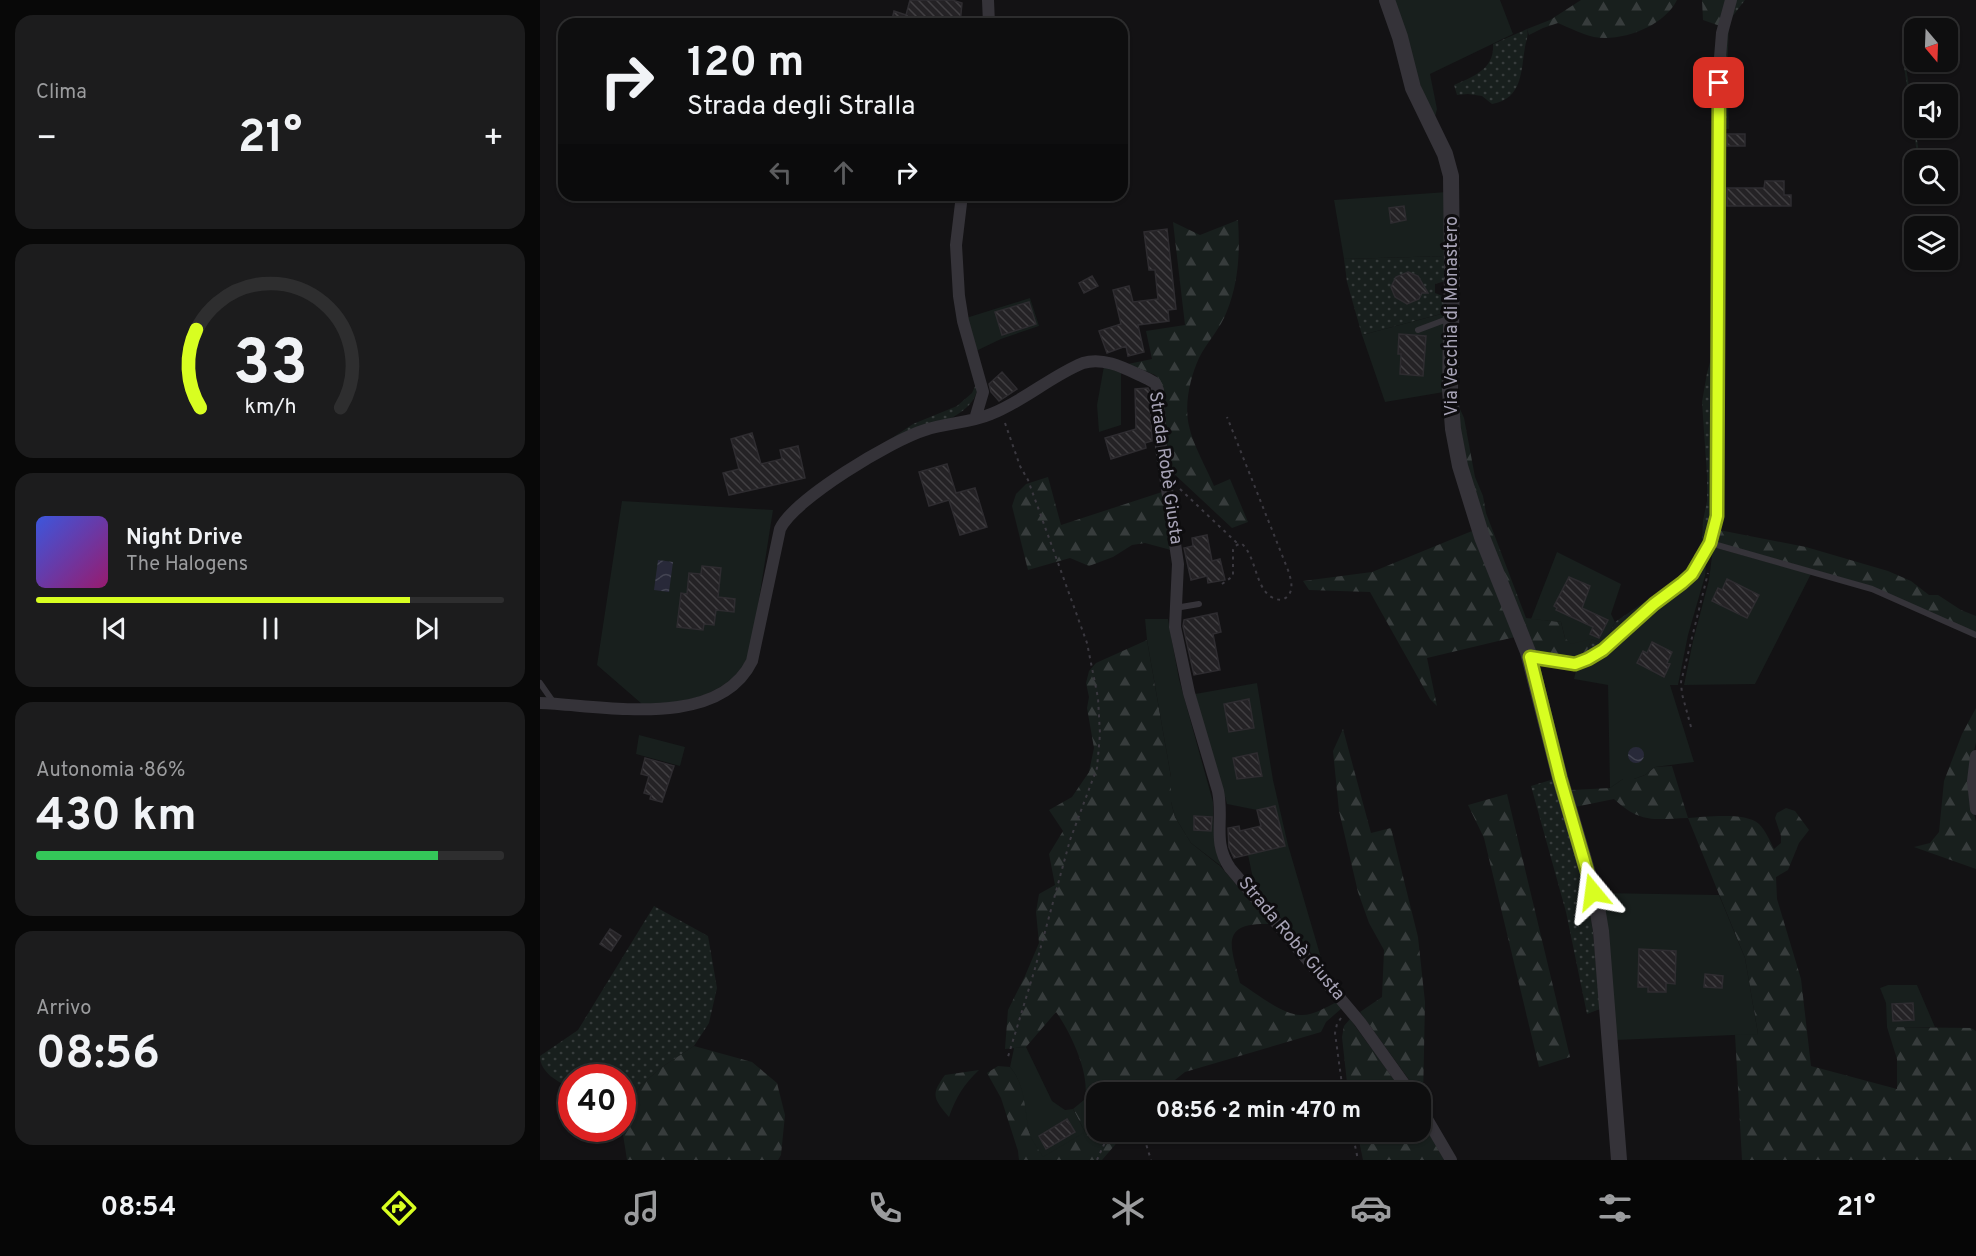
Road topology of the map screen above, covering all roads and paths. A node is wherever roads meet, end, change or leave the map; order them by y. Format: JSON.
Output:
{"nodes":[{"id":1,"x":988,"y":0,"type":"edge"},
{"id":2,"x":1387,"y":0,"type":"edge"},
{"id":3,"x":1731,"y":0,"type":"edge"},
{"id":4,"x":989,"y":18,"type":"edge"},
{"id":5,"x":961,"y":201,"type":"edge"},
{"id":6,"x":1451,"y":318,"type":"junction"},
{"id":7,"x":1418,"y":330,"type":"dead end"},
{"id":8,"x":1004,"y":408,"type":"junction"},
{"id":9,"x":1227,"y":417,"type":"dead end"},
{"id":10,"x":975,"y":418,"type":"junction"},
{"id":11,"x":1165,"y":475,"type":"junction"},
{"id":12,"x":1710,"y":543,"type":"junction"},
{"id":13,"x":1238,"y":544,"type":"junction"},
{"id":14,"x":1222,"y":584,"type":"dead end"},
{"id":15,"x":1199,"y":604,"type":"dead end"},
{"id":16,"x":1175,"y":608,"type":"junction"},
{"id":17,"x":1976,"y":635,"type":"edge"},
{"id":18,"x":1530,"y":657,"type":"junction"},
{"id":19,"x":540,"y":683,"type":"edge"},
{"id":20,"x":540,"y":703,"type":"edge"},
{"id":21,"x":555,"y":703,"type":"junction"},
{"id":22,"x":1691,"y":726,"type":"dead end"},
{"id":23,"x":1976,"y":756,"type":"edge"},
{"id":24,"x":1976,"y":809,"type":"edge"},
{"id":25,"x":1350,"y":1010,"type":"junction"},
{"id":26,"x":1007,"y":1060,"type":"dead end"},
{"id":27,"x":1342,"y":1082,"type":"edge"},
{"id":28,"x":1403,"y":1082,"type":"edge"},
{"id":29,"x":1431,"y":1126,"type":"edge"},
{"id":30,"x":1105,"y":1142,"type":"edge"},
{"id":31,"x":1145,"y":1142,"type":"edge"},
{"id":32,"x":1354,"y":1142,"type":"edge"},
{"id":33,"x":1096,"y":1160,"type":"edge"},
{"id":34,"x":1151,"y":1160,"type":"edge"},
{"id":35,"x":1358,"y":1160,"type":"edge"},
{"id":36,"x":1451,"y":1160,"type":"edge"},
{"id":37,"x":1619,"y":1160,"type":"edge"}],
"edges":[{"from":1,"to":4,"type":"street"},
{"from":2,"to":6,"type":"street","name":"Via Vecchia di Monastero"},
{"from":3,"to":12,"type":"street"},
{"from":5,"to":10,"type":"street"},
{"from":6,"to":7,"type":"lane"},
{"from":6,"to":18,"type":"street","name":"Via Vecchia di Monastero"},
{"from":8,"to":10,"type":"street","name":"Strada Robè Giusta"},
{"from":8,"to":11,"type":"street","name":"Strada Robè Giusta"},
{"from":8,"to":26,"type":"path"},
{"from":9,"to":13,"type":"path"},
{"from":10,"to":21,"type":"street","name":"Strada Robè Giusta"},
{"from":11,"to":13,"type":"path"},
{"from":11,"to":16,"type":"street","name":"Strada Robè Giusta"},
{"from":12,"to":17,"type":"lane"},
{"from":12,"to":18,"type":"street"},
{"from":12,"to":22,"type":"path"},
{"from":13,"to":14,"type":"path"},
{"from":15,"to":16,"type":"lane"},
{"from":16,"to":25,"type":"street","name":"Strada Robè Giusta"},
{"from":18,"to":37,"type":"street","name":"Via Vecchia di Monastero"},
{"from":19,"to":21,"type":"lane"},
{"from":20,"to":21,"type":"street","name":"Strada Robè Giusta"},
{"from":23,"to":24,"type":"street"},
{"from":25,"to":27,"type":"path"},
{"from":25,"to":28,"type":"street","name":"Strada Robè Giusta"},
{"from":29,"to":36,"type":"street"},
{"from":30,"to":33,"type":"path"},
{"from":31,"to":34,"type":"path"},
{"from":32,"to":35,"type":"path"}]}
